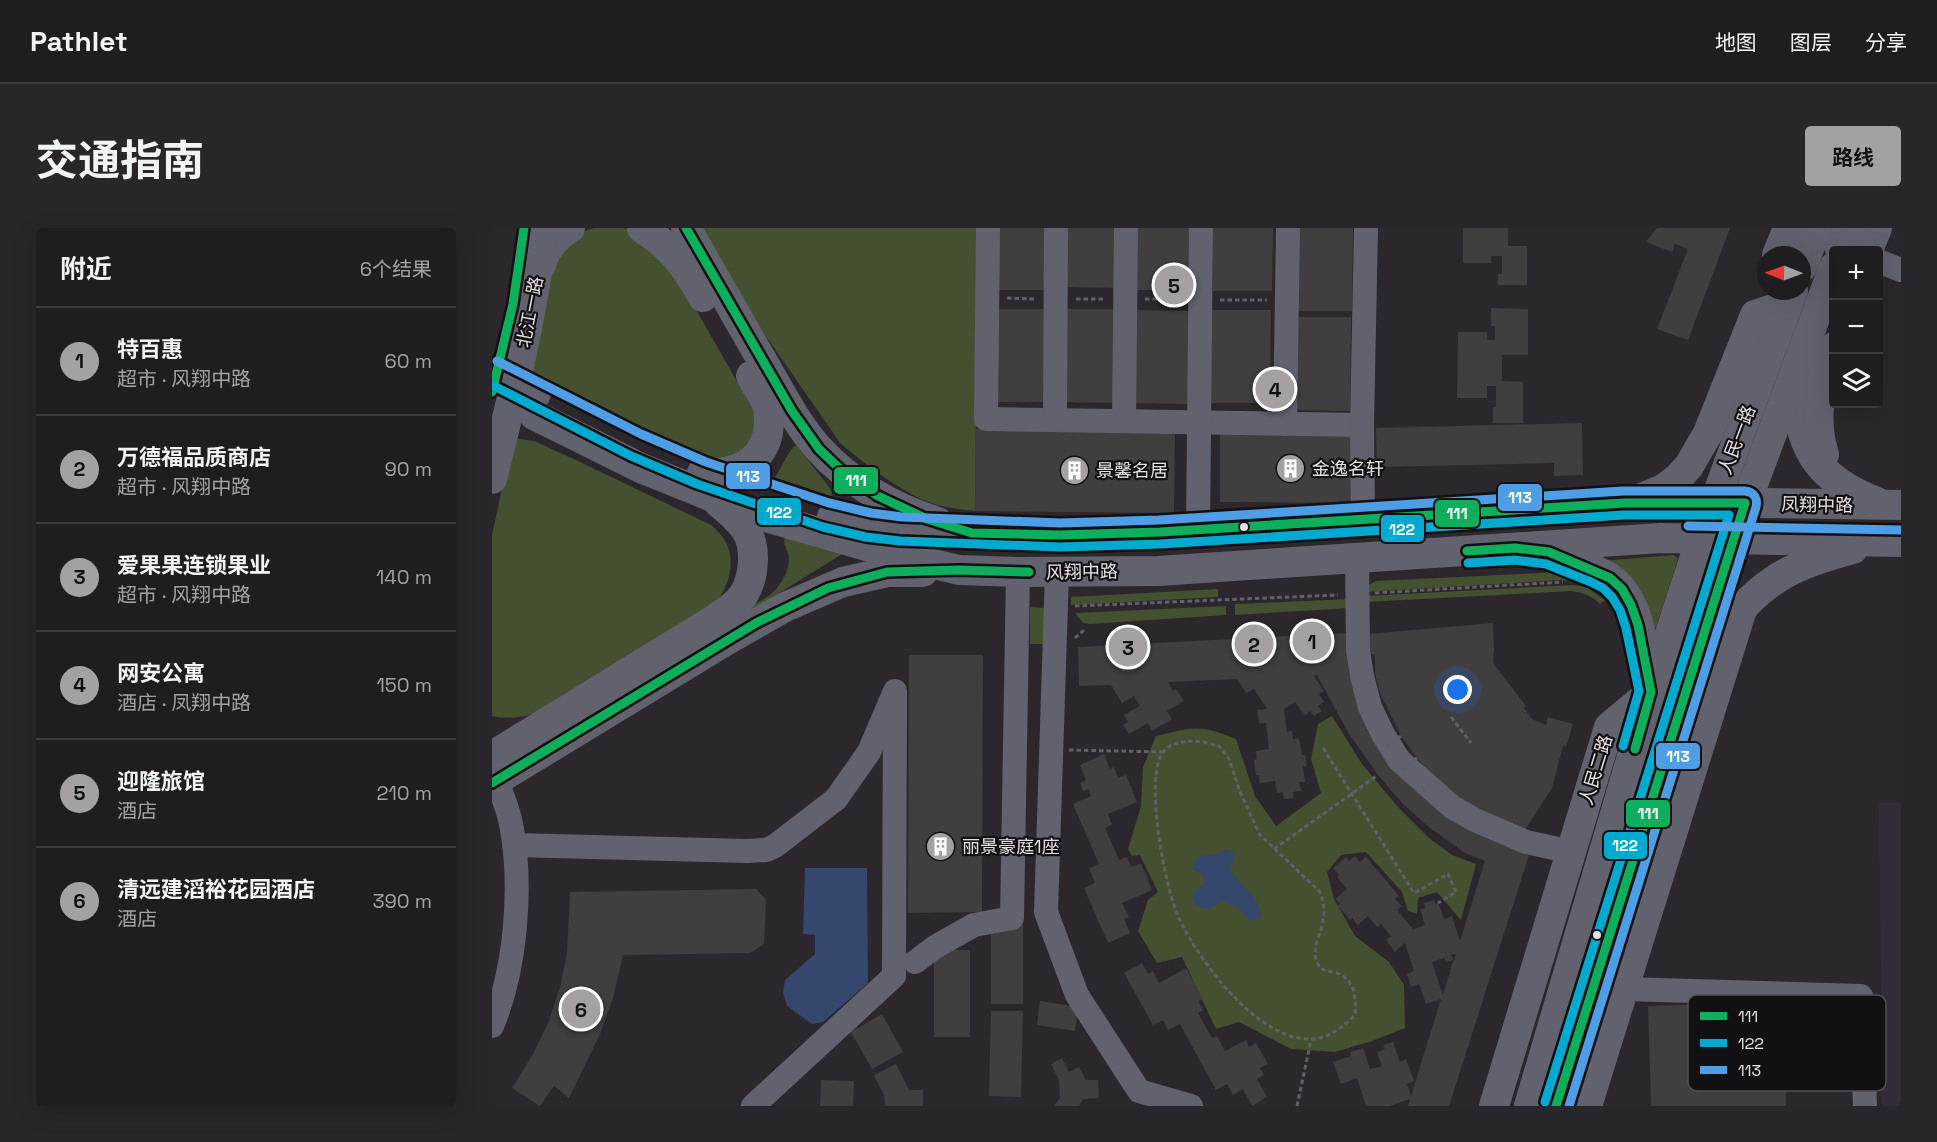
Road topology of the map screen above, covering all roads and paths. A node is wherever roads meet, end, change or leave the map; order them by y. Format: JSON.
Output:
{"nodes":[{"id":1,"x":524,"y":228,"type":"edge"},
{"id":2,"x":543,"y":228,"type":"edge"},
{"id":3,"x":570,"y":228,"type":"edge"},
{"id":4,"x":642,"y":228,"type":"edge"},
{"id":5,"x":988,"y":228,"type":"edge"},
{"id":6,"x":1056,"y":228,"type":"edge"},
{"id":7,"x":1126,"y":228,"type":"edge"},
{"id":8,"x":1201,"y":228,"type":"edge"},
{"id":9,"x":1288,"y":228,"type":"edge"},
{"id":10,"x":1366,"y":228,"type":"edge"},
{"id":11,"x":1788,"y":228,"type":"edge"},
{"id":12,"x":1816,"y":228,"type":"edge"},
{"id":13,"x":1848,"y":228,"type":"edge"},
{"id":14,"x":1877,"y":228,"type":"edge"},
{"id":15,"x":688,"y":230,"type":"edge"},
{"id":16,"x":1781,"y":246,"type":"edge"},
{"id":17,"x":1810,"y":246,"type":"edge"},
{"id":18,"x":1841,"y":246,"type":"edge"},
{"id":19,"x":1870,"y":246,"type":"edge"},
{"id":20,"x":1883,"y":263,"type":"edge"},
{"id":21,"x":1901,"y":270,"type":"edge"},
{"id":22,"x":1829,"y":278,"type":"edge"},
{"id":23,"x":537,"y":280,"type":"junction"},
{"id":24,"x":1773,"y":300,"type":"edge"},
{"id":25,"x":1780,"y":300,"type":"edge"},
{"id":26,"x":1831,"y":354,"type":"edge"},
{"id":27,"x":1794,"y":372,"type":"junction"},
{"id":28,"x":507,"y":392,"type":"edge"},
{"id":29,"x":1055,"y":420,"type":"junction"},
{"id":30,"x":1124,"y":421,"type":"junction"},
{"id":31,"x":1199,"y":423,"type":"junction"},
{"id":32,"x":1285,"y":424,"type":"junction"},
{"id":33,"x":1362,"y":425,"type":"junction"},
{"id":34,"x":492,"y":479,"type":"edge"},
{"id":35,"x":1832,"y":479,"type":"junction"},
{"id":36,"x":707,"y":485,"type":"junction"},
{"id":37,"x":1714,"y":502,"type":"junction"},
{"id":38,"x":1744,"y":503,"type":"junction"},
{"id":39,"x":1624,"y":504,"type":"junction"},
{"id":40,"x":1894,"y":505,"type":"edge"},
{"id":41,"x":1363,"y":520,"type":"junction"},
{"id":42,"x":1198,"y":530,"type":"junction"},
{"id":43,"x":972,"y":533,"type":"junction"},
{"id":44,"x":1701,"y":538,"type":"junction"},
{"id":45,"x":1732,"y":538,"type":"junction"},
{"id":46,"x":1901,"y":542,"type":"edge"},
{"id":47,"x":1515,"y":548,"type":"junction"},
{"id":48,"x":1357,"y":558,"type":"junction"},
{"id":49,"x":959,"y":570,"type":"junction"},
{"id":50,"x":1057,"y":572,"type":"junction"},
{"id":51,"x":1018,"y":573,"type":"junction"},
{"id":52,"x":1743,"y":606,"type":"junction"},
{"id":53,"x":1651,"y":692,"type":"junction"},
{"id":54,"x":1681,"y":701,"type":"junction"},
{"id":55,"x":1451,"y":717,"type":"dead end"},
{"id":56,"x":492,"y":734,"type":"edge"},
{"id":57,"x":525,"y":734,"type":"junction"},
{"id":58,"x":1401,"y":736,"type":"dead end"},
{"id":59,"x":1471,"y":743,"type":"dead end"},
{"id":60,"x":1385,"y":747,"type":"dead end"},
{"id":61,"x":1323,"y":748,"type":"dead end"},
{"id":62,"x":1051,"y":749,"type":"junction"},
{"id":63,"x":1163,"y":752,"type":"junction"},
{"id":64,"x":1417,"y":758,"type":"dead end"},
{"id":65,"x":1403,"y":770,"type":"dead end"},
{"id":66,"x":493,"y":773,"type":"edge"},
{"id":67,"x":1378,"y":775,"type":"dead end"},
{"id":68,"x":1436,"y":779,"type":"dead end"},
{"id":69,"x":1423,"y":791,"type":"dead end"},
{"id":70,"x":1353,"y":795,"type":"junction"},
{"id":71,"x":514,"y":845,"type":"junction"},
{"id":72,"x":1274,"y":849,"type":"junction"},
{"id":73,"x":1572,"y":852,"type":"junction"},
{"id":74,"x":1438,"y":903,"type":"dead end"},
{"id":75,"x":915,"y":962,"type":"dead end"},
{"id":76,"x":1579,"y":982,"type":"junction"},
{"id":77,"x":1623,"y":989,"type":"junction"},
{"id":78,"x":1827,"y":995,"type":"edge"},
{"id":79,"x":492,"y":1026,"type":"edge"},
{"id":80,"x":1311,"y":1040,"type":"junction"},
{"id":81,"x":1864,"y":1091,"type":"edge"},
{"id":82,"x":753,"y":1106,"type":"edge"},
{"id":83,"x":1191,"y":1106,"type":"edge"},
{"id":84,"x":1297,"y":1106,"type":"edge"},
{"id":85,"x":1494,"y":1106,"type":"edge"},
{"id":86,"x":1529,"y":1106,"type":"edge"},
{"id":87,"x":1556,"y":1106,"type":"edge"},
{"id":88,"x":1587,"y":1106,"type":"edge"},
{"id":89,"x":1865,"y":1106,"type":"edge"}],
"edges":[{"from":1,"to":28,"type":"main road","name":"北江一路"},
{"from":2,"to":23,"type":"main road","name":"北江一路"},
{"from":3,"to":23,"type":"main road"},
{"from":4,"to":36,"type":"main road"},
{"from":5,"to":29,"type":"street"},
{"from":6,"to":29,"type":"street"},
{"from":7,"to":30,"type":"street"},
{"from":8,"to":31,"type":"street"},
{"from":9,"to":32,"type":"street"},
{"from":10,"to":33,"type":"street"},
{"from":11,"to":16,"type":"main road"},
{"from":12,"to":17,"type":"main road"},
{"from":13,"to":18,"type":"main road"},
{"from":14,"to":19,"type":"main road"},
{"from":15,"to":43,"type":"main road"},
{"from":20,"to":21,"type":"street"},
{"from":22,"to":27,"type":"main road","name":"人民一路"},
{"from":23,"to":28,"type":"main road","name":"北江一路"},
{"from":24,"to":39,"type":"main road"},
{"from":25,"to":37,"type":"main road","name":"人民一路"},
{"from":26,"to":35,"type":"main road"},
{"from":27,"to":35,"type":"main road"},
{"from":27,"to":38,"type":"main road","name":"人民一路"},
{"from":28,"to":34,"type":"main road"},
{"from":28,"to":36,"type":"main road","name":"风翔中路"},
{"from":29,"to":30,"type":"street"},
{"from":30,"to":31,"type":"street"},
{"from":31,"to":32,"type":"street"},
{"from":31,"to":42,"type":"street"},
{"from":32,"to":33,"type":"street"},
{"from":33,"to":41,"type":"street"},
{"from":35,"to":40,"type":"main road"},
{"from":36,"to":43,"type":"main road","name":"凤翔中路"},
{"from":36,"to":49,"type":"main road","name":"风翔中路"},
{"from":36,"to":57,"type":"main road"},
{"from":37,"to":38,"type":"main road","name":"凤翔中路"},
{"from":37,"to":39,"type":"main road","name":"凤翔中路"},
{"from":37,"to":44,"type":"main road","name":"人民一路"},
{"from":38,"to":40,"type":"main road","name":"凤翔中路"},
{"from":38,"to":45,"type":"main road","name":"人民二路"},
{"from":39,"to":41,"type":"main road","name":"凤翔中路"},
{"from":41,"to":42,"type":"main road","name":"凤翔中路"},
{"from":42,"to":43,"type":"main road","name":"凤翔中路"},
{"from":44,"to":45,"type":"main road","name":"凤翔中路"},
{"from":44,"to":47,"type":"main road","name":"凤翔中路"},
{"from":44,"to":53,"type":"main road","name":"人民一路"},
{"from":45,"to":46,"type":"main road","name":"凤翔中路"},
{"from":45,"to":54,"type":"main road","name":"人民二路"},
{"from":46,"to":52,"type":"main road"},
{"from":47,"to":48,"type":"main road","name":"风翔中路"},
{"from":47,"to":53,"type":"main road"},
{"from":48,"to":50,"type":"main road","name":"风翔中路"},
{"from":48,"to":73,"type":"street"},
{"from":49,"to":51,"type":"main road","name":"风翔中路"},
{"from":49,"to":66,"type":"main road"},
{"from":50,"to":51,"type":"main road","name":"风翔中路"},
{"from":50,"to":62,"type":"street"},
{"from":51,"to":75,"type":"street"},
{"from":52,"to":54,"type":"main road"},
{"from":52,"to":77,"type":"main road"},
{"from":53,"to":73,"type":"main road","name":"人民二路"},
{"from":53,"to":76,"type":"main road","name":"人民二路"},
{"from":54,"to":76,"type":"main road","name":"人民二路"},
{"from":55,"to":59,"type":"path"},
{"from":56,"to":57,"type":"main road"},
{"from":57,"to":66,"type":"main road"},
{"from":58,"to":60,"type":"path","bridge":true},
{"from":61,"to":70,"type":"path"},
{"from":62,"to":63,"type":"path"},
{"from":62,"to":83,"type":"street"},
{"from":63,"to":72,"type":"path"},
{"from":63,"to":80,"type":"path"},
{"from":64,"to":65,"type":"path","bridge":true},
{"from":66,"to":71,"type":"street"},
{"from":67,"to":70,"type":"path"},
{"from":68,"to":69,"type":"path","bridge":true},
{"from":70,"to":72,"type":"path"},
{"from":70,"to":74,"type":"path"},
{"from":71,"to":79,"type":"street"},
{"from":71,"to":82,"type":"street"},
{"from":72,"to":80,"type":"path"},
{"from":73,"to":85,"type":"main road","name":"人民二路"},
{"from":76,"to":86,"type":"main road","name":"人民二路"},
{"from":76,"to":87,"type":"main road","name":"人民二路"},
{"from":77,"to":78,"type":"street"},
{"from":77,"to":88,"type":"main road"},
{"from":80,"to":84,"type":"path"},
{"from":81,"to":89,"type":"street"}]}
